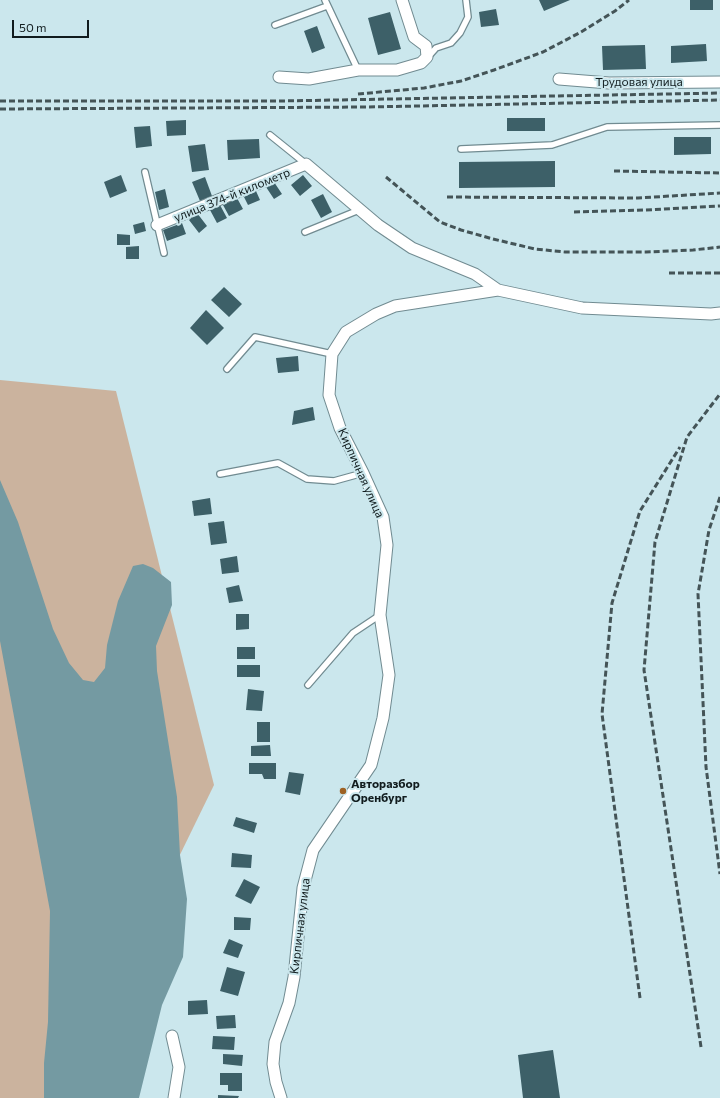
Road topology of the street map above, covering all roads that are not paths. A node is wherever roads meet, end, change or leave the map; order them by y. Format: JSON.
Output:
{"nodes":[{"id":1,"x":402,"y":0,"type":"edge"},
{"id":2,"x":466,"y":0,"type":"edge"},
{"id":3,"x":326,"y":3,"type":"edge"},
{"id":4,"x":275,"y":25,"type":"dead end"},
{"id":5,"x":427,"y":57,"type":"junction"},
{"id":6,"x":358,"y":70,"type":"junction"},
{"id":7,"x":279,"y":77,"type":"dead end"},
{"id":8,"x":559,"y":79,"type":"dead end"},
{"id":9,"x":720,"y":82,"type":"edge"},
{"id":10,"x":720,"y":125,"type":"edge"},
{"id":11,"x":270,"y":135,"type":"dead end"},
{"id":12,"x":461,"y":150,"type":"dead end"},
{"id":13,"x":306,"y":164,"type":"junction"},
{"id":14,"x":145,"y":172,"type":"dead end"},
{"id":15,"x":360,"y":210,"type":"junction"},
{"id":16,"x":157,"y":225,"type":"junction"},
{"id":17,"x":305,"y":232,"type":"dead end"},
{"id":18,"x":164,"y":253,"type":"dead end"},
{"id":19,"x":498,"y":290,"type":"junction"},
{"id":20,"x":720,"y":313,"type":"edge"},
{"id":21,"x":332,"y":354,"type":"junction"},
{"id":22,"x":227,"y":369,"type":"dead end"},
{"id":23,"x":363,"y":473,"type":"junction"},
{"id":24,"x":220,"y":474,"type":"dead end"},
{"id":25,"x":380,"y":615,"type":"junction"},
{"id":26,"x":308,"y":685,"type":"dead end"},
{"id":27,"x":172,"y":1036,"type":"dead end"},
{"id":28,"x":174,"y":1098,"type":"edge"},
{"id":29,"x":281,"y":1098,"type":"edge"}],
"edges":[{"from":1,"to":5,"type":"street"},
{"from":2,"to":5,"type":"lane"},
{"from":3,"to":4,"type":"lane"},
{"from":3,"to":6,"type":"lane"},
{"from":5,"to":6,"type":"street"},
{"from":6,"to":7,"type":"street"},
{"from":8,"to":9,"type":"street","name":"Трудовая улица"},
{"from":10,"to":12,"type":"lane"},
{"from":11,"to":13,"type":"lane"},
{"from":13,"to":15,"type":"street"},
{"from":13,"to":16,"type":"street","name":"улица 374-й километр"},
{"from":14,"to":16,"type":"lane"},
{"from":15,"to":17,"type":"lane"},
{"from":15,"to":19,"type":"street"},
{"from":16,"to":18,"type":"lane"},
{"from":19,"to":20,"type":"street"},
{"from":19,"to":21,"type":"street","name":"Кирпичная улица"},
{"from":21,"to":22,"type":"lane"},
{"from":21,"to":23,"type":"street","name":"Кирпичная улица"},
{"from":23,"to":24,"type":"lane"},
{"from":23,"to":25,"type":"street","name":"Кирпичная улица"},
{"from":25,"to":26,"type":"lane"},
{"from":25,"to":29,"type":"street","name":"Кирпичная улица"},
{"from":27,"to":28,"type":"street"}]}
